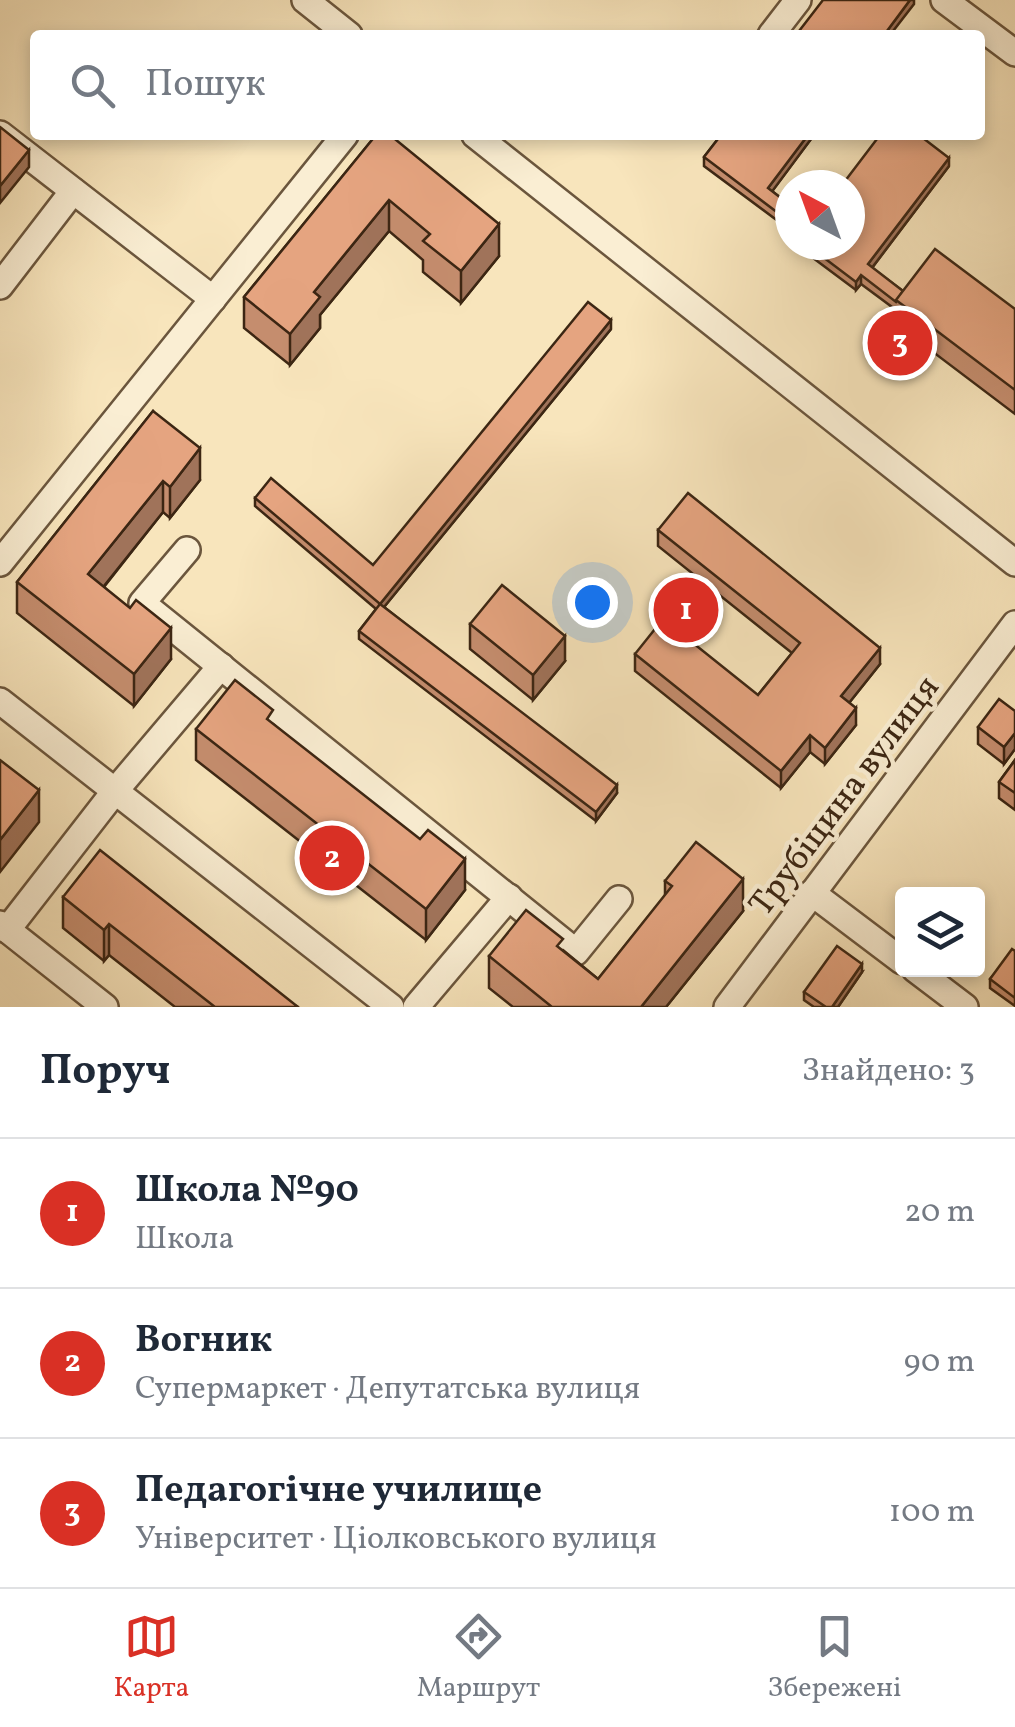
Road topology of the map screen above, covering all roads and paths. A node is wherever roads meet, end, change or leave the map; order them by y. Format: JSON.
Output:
{"nodes":[{"id":1,"x":305,"y":0,"type":"edge"},
{"id":2,"x":798,"y":0,"type":"edge"},
{"id":3,"x":944,"y":0,"type":"edge"},
{"id":4,"x":343,"y":30,"type":"edge"},
{"id":5,"x":775,"y":30,"type":"edge"},
{"id":6,"x":985,"y":30,"type":"edge"},
{"id":7,"x":985,"y":30,"type":"edge"},
{"id":8,"x":1015,"y":52,"type":"edge"},
{"id":9,"x":0,"y":134,"type":"edge"},
{"id":10,"x":341,"y":140,"type":"edge"},
{"id":11,"x":481,"y":140,"type":"edge"},
{"id":12,"x":74,"y":191,"type":"junction"},
{"id":13,"x":0,"y":286,"type":"edge"},
{"id":14,"x":213,"y":299,"type":"junction"},
{"id":15,"x":187,"y":550,"type":"dead end"},
{"id":16,"x":0,"y":563,"type":"edge"},
{"id":17,"x":1015,"y":563,"type":"edge"},
{"id":18,"x":1015,"y":624,"type":"edge"},
{"id":19,"x":221,"y":666,"type":"junction"},
{"id":20,"x":0,"y":700,"type":"edge"},
{"id":21,"x":115,"y":791,"type":"junction"},
{"id":22,"x":812,"y":894,"type":"junction"},
{"id":23,"x":509,"y":898,"type":"junction"},
{"id":24,"x":620,"y":899,"type":"dead end"},
{"id":25,"x":4,"y":927,"type":"edge"},
{"id":26,"x":895,"y":955,"type":"edge"},
{"id":27,"x":924,"y":977,"type":"edge"},
{"id":28,"x":105,"y":1007,"type":"edge"},
{"id":29,"x":391,"y":1007,"type":"edge"},
{"id":30,"x":416,"y":1007,"type":"edge"},
{"id":31,"x":727,"y":1007,"type":"edge"},
{"id":32,"x":965,"y":1007,"type":"edge"}],
"edges":[{"from":1,"to":4,"type":"street"},
{"from":2,"to":5,"type":"street"},
{"from":3,"to":7,"type":"street"},
{"from":6,"to":8,"type":"street"},
{"from":9,"to":12,"type":"street"},
{"from":10,"to":14,"type":"street"},
{"from":11,"to":17,"type":"street"},
{"from":12,"to":13,"type":"street"},
{"from":12,"to":14,"type":"street"},
{"from":14,"to":16,"type":"street"},
{"from":15,"to":19,"type":"street"},
{"from":18,"to":22,"type":"street","name":"Трубіцина вулиця"},
{"from":19,"to":21,"type":"street"},
{"from":19,"to":23,"type":"street"},
{"from":20,"to":21,"type":"street"},
{"from":21,"to":25,"type":"street"},
{"from":21,"to":29,"type":"street"},
{"from":22,"to":26,"type":"street"},
{"from":22,"to":31,"type":"street","name":"Трубіцина вулиця"},
{"from":23,"to":24,"type":"street"},
{"from":23,"to":30,"type":"street"},
{"from":25,"to":28,"type":"street"},
{"from":27,"to":32,"type":"street"}]}
